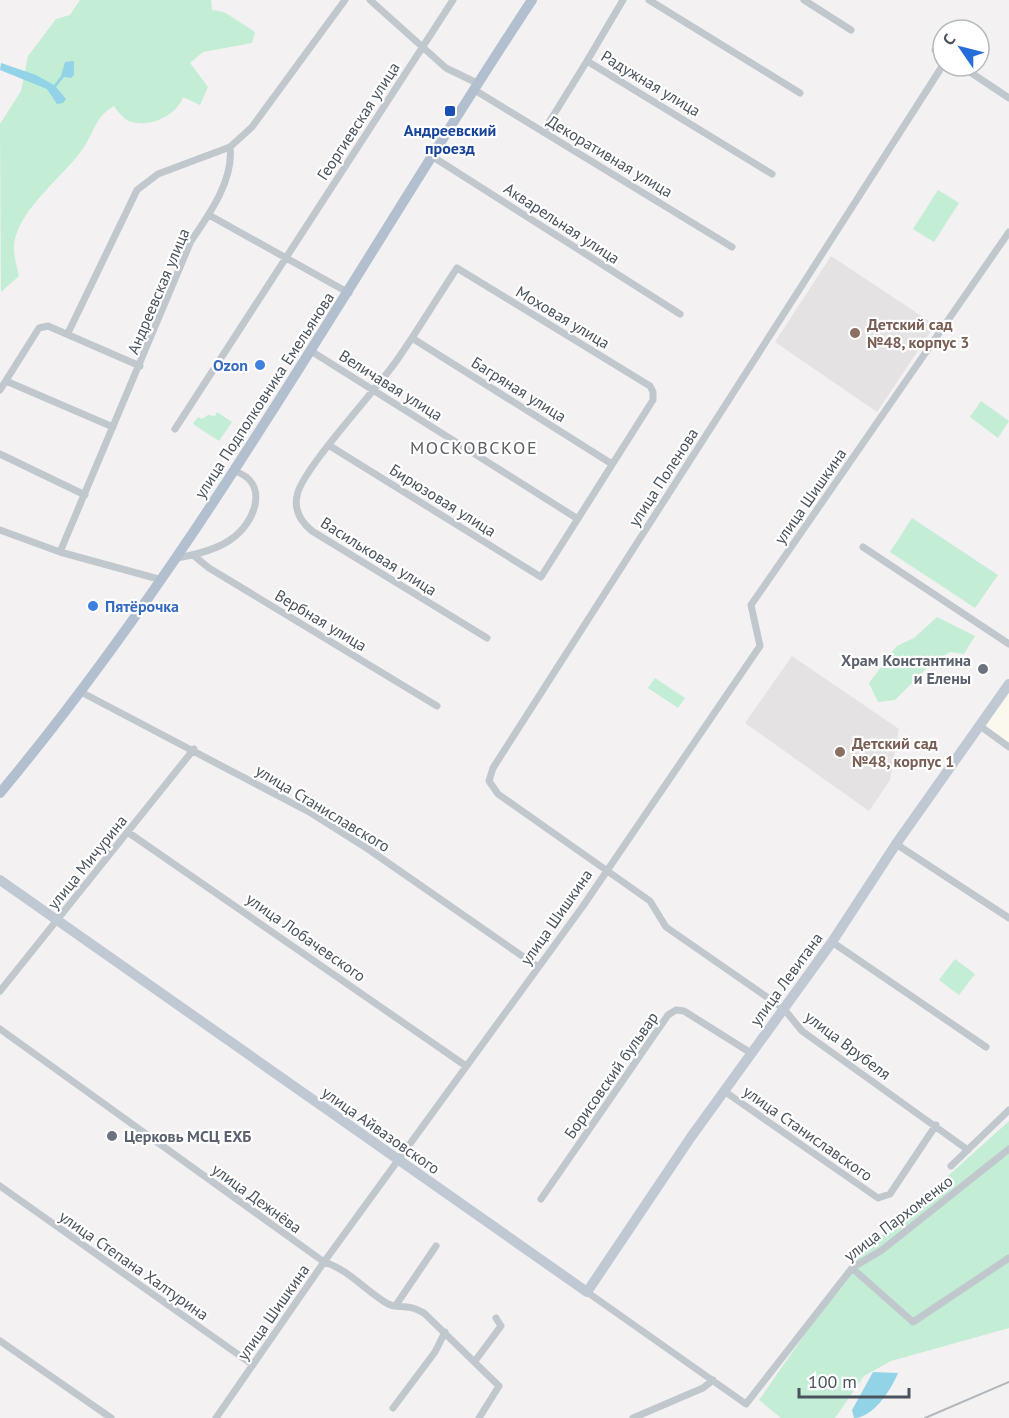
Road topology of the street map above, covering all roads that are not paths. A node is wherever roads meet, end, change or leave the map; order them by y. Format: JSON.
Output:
{"nodes":[{"id":1,"x":345,"y":0,"type":"edge"},
{"id":2,"x":370,"y":0,"type":"edge"},
{"id":3,"x":453,"y":0,"type":"edge"},
{"id":4,"x":532,"y":0,"type":"edge"},
{"id":5,"x":623,"y":0,"type":"edge"},
{"id":6,"x":649,"y":0,"type":"edge"},
{"id":7,"x":804,"y":0,"type":"edge"},
{"id":8,"x":851,"y":30,"type":"dead end"},
{"id":9,"x":423,"y":46,"type":"junction"},
{"id":10,"x":587,"y":61,"type":"junction"},
{"id":11,"x":935,"y":78,"type":"edge"},
{"id":12,"x":979,"y":78,"type":"edge"},
{"id":13,"x":475,"y":86,"type":"junction"},
{"id":14,"x":800,"y":93,"type":"dead end"},
{"id":15,"x":1009,"y":98,"type":"edge"},
{"id":16,"x":543,"y":132,"type":"junction"},
{"id":17,"x":230,"y":147,"type":"junction"},
{"id":18,"x":430,"y":155,"type":"junction"},
{"id":19,"x":771,"y":174,"type":"dead end"},
{"id":20,"x":209,"y":215,"type":"junction"},
{"id":21,"x":1009,"y":232,"type":"edge"},
{"id":22,"x":732,"y":247,"type":"dead end"},
{"id":23,"x":286,"y":257,"type":"junction"},
{"id":24,"x":349,"y":293,"type":"junction"},
{"id":25,"x":680,"y":314,"type":"dead end"},
{"id":26,"x":68,"y":333,"type":"junction"},
{"id":27,"x":412,"y":338,"type":"junction"},
{"id":28,"x":311,"y":351,"type":"junction"},
{"id":29,"x":140,"y":366,"type":"junction"},
{"id":30,"x":6,"y":381,"type":"junction"},
{"id":31,"x":0,"y":390,"type":"edge"},
{"id":32,"x":375,"y":391,"type":"junction"},
{"id":33,"x":114,"y":427,"type":"junction"},
{"id":34,"x":176,"y":429,"type":"dead end"},
{"id":35,"x":330,"y":446,"type":"junction"},
{"id":36,"x":0,"y":454,"type":"edge"},
{"id":37,"x":612,"y":464,"type":"junction"},
{"id":38,"x":234,"y":471,"type":"junction"},
{"id":39,"x":85,"y":495,"type":"junction"},
{"id":40,"x":579,"y":519,"type":"junction"},
{"id":41,"x":0,"y":530,"type":"edge"},
{"id":42,"x":863,"y":547,"type":"dead end"},
{"id":43,"x":60,"y":552,"type":"junction"},
{"id":44,"x":193,"y":555,"type":"junction"},
{"id":45,"x":177,"y":558,"type":"junction"},
{"id":46,"x":542,"y":577,"type":"joint"},
{"id":47,"x":162,"y":580,"type":"junction"},
{"id":48,"x":487,"y":638,"type":"dead end"},
{"id":49,"x":1009,"y":644,"type":"edge"},
{"id":50,"x":1009,"y":684,"type":"edge"},
{"id":51,"x":81,"y":692,"type":"junction"},
{"id":52,"x":437,"y":706,"type":"dead end"},
{"id":53,"x":980,"y":726,"type":"junction"},
{"id":54,"x":1009,"y":747,"type":"edge"},
{"id":55,"x":194,"y":749,"type":"junction"},
{"id":56,"x":0,"y":792,"type":"edge"},
{"id":57,"x":129,"y":832,"type":"junction"},
{"id":58,"x":896,"y":844,"type":"junction"},
{"id":59,"x":606,"y":869,"type":"junction"},
{"id":60,"x":0,"y":880,"type":"edge"},
{"id":61,"x":1009,"y":918,"type":"edge"},
{"id":62,"x":57,"y":920,"type":"junction"},
{"id":63,"x":832,"y":942,"type":"junction"},
{"id":64,"x":538,"y":967,"type":"junction"},
{"id":65,"x":0,"y":990,"type":"edge"},
{"id":66,"x":784,"y":1009,"type":"junction"},
{"id":67,"x":0,"y":1029,"type":"edge"},
{"id":68,"x":986,"y":1047,"type":"dead end"},
{"id":69,"x":751,"y":1053,"type":"junction"},
{"id":70,"x":466,"y":1065,"type":"junction"},
{"id":71,"x":724,"y":1091,"type":"junction"},
{"id":72,"x":1009,"y":1110,"type":"edge"},
{"id":73,"x":936,"y":1125,"type":"junction"},
{"id":74,"x":1009,"y":1149,"type":"edge"},
{"id":75,"x":968,"y":1150,"type":"junction"},
{"id":76,"x":398,"y":1161,"type":"junction"},
{"id":77,"x":951,"y":1166,"type":"dead end"},
{"id":78,"x":0,"y":1186,"type":"edge"},
{"id":79,"x":878,"y":1198,"type":"joint"},
{"id":80,"x":541,"y":1199,"type":"dead end"},
{"id":81,"x":436,"y":1246,"type":"dead end"},
{"id":82,"x":1009,"y":1258,"type":"edge"},
{"id":83,"x":324,"y":1262,"type":"junction"},
{"id":84,"x":852,"y":1268,"type":"junction"},
{"id":85,"x":587,"y":1292,"type":"junction"},
{"id":86,"x":396,"y":1305,"type":"junction"},
{"id":87,"x":496,"y":1318,"type":"dead end"},
{"id":88,"x":445,"y":1332,"type":"junction"},
{"id":89,"x":0,"y":1341,"type":"edge"},
{"id":90,"x":476,"y":1360,"type":"junction"},
{"id":91,"x":253,"y":1365,"type":"junction"},
{"id":92,"x":713,"y":1380,"type":"junction"},
{"id":93,"x":746,"y":1404,"type":"joint"},
{"id":94,"x":393,"y":1408,"type":"dead end"},
{"id":95,"x":111,"y":1418,"type":"edge"},
{"id":96,"x":216,"y":1418,"type":"edge"},
{"id":97,"x":479,"y":1418,"type":"edge"},
{"id":98,"x":633,"y":1418,"type":"edge"}],
"edges":[{"from":1,"to":17,"type":"street"},
{"from":2,"to":9,"type":"street","name":"Декоративная улица"},
{"from":3,"to":9,"type":"street","name":"Георгиевская улица"},
{"from":4,"to":13,"type":"main road","name":"улица Подполковника Емельянова"},
{"from":5,"to":10,"type":"street"},
{"from":6,"to":14,"type":"street"},
{"from":7,"to":8,"type":"street"},
{"from":9,"to":13,"type":"street","name":"Декоративная улица"},
{"from":9,"to":23,"type":"street","name":"Георгиевская улица"},
{"from":10,"to":16,"type":"street","name":"Радужная улица"},
{"from":10,"to":19,"type":"street","name":"Радужная улица"},
{"from":11,"to":59,"type":"street","name":"улица Поленова"},
{"from":12,"to":15,"type":"street"},
{"from":13,"to":16,"type":"street","name":"Декоративная улица"},
{"from":13,"to":18,"type":"main road","name":"улица Подполковника Емельянова"},
{"from":16,"to":22,"type":"street","name":"Декоративная улица"},
{"from":17,"to":20,"type":"street","name":"Андреевская улица"},
{"from":17,"to":26,"type":"street"},
{"from":18,"to":24,"type":"main road","name":"улица Подполковника Емельянова"},
{"from":18,"to":25,"type":"street","name":"Акварельная улица"},
{"from":20,"to":23,"type":"street"},
{"from":20,"to":29,"type":"street","name":"Андреевская улица"},
{"from":21,"to":59,"type":"street","name":"улица Шишкина"},
{"from":23,"to":24,"type":"street"},
{"from":23,"to":34,"type":"street","name":"Георгиевская улица"},
{"from":24,"to":28,"type":"main road","name":"улица Подполковника Емельянова"},
{"from":26,"to":29,"type":"street"},
{"from":26,"to":30,"type":"street"},
{"from":27,"to":32,"type":"street","name":"Моховая улица"},
{"from":27,"to":37,"type":"street","name":"Багряная улица"},
{"from":27,"to":37,"type":"street","name":"Моховая улица"},
{"from":28,"to":32,"type":"street","name":"Величавая улица"},
{"from":28,"to":38,"type":"main road","name":"улица Подполковника Емельянова"},
{"from":29,"to":33,"type":"street","name":"Андреевская улица"},
{"from":30,"to":31,"type":"street"},
{"from":30,"to":33,"type":"street"},
{"from":32,"to":35,"type":"street","name":"Моховая улица"},
{"from":32,"to":40,"type":"street","name":"Величавая улица"},
{"from":33,"to":39,"type":"street","name":"Андреевская улица"},
{"from":35,"to":46,"type":"street","name":"Бирюзовая улица"},
{"from":35,"to":48,"type":"street","name":"Васильковая улица"},
{"from":36,"to":39,"type":"street"},
{"from":37,"to":40,"type":"street","name":"Моховая улица"},
{"from":38,"to":44,"type":"street"},
{"from":38,"to":45,"type":"main road","name":"улица Подполковника Емельянова"},
{"from":39,"to":43,"type":"street","name":"Андреевская улица"},
{"from":40,"to":46,"type":"street","name":"Моховая улица"},
{"from":41,"to":43,"type":"street"},
{"from":42,"to":49,"type":"street"},
{"from":43,"to":47,"type":"street"},
{"from":44,"to":45,"type":"street"},
{"from":44,"to":52,"type":"street","name":"Вербная улица"},
{"from":45,"to":47,"type":"main road","name":"улица Подполковника Емельянова"},
{"from":47,"to":51,"type":"main road","name":"улица Подполковника Емельянова"},
{"from":50,"to":53,"type":"street","name":"улица Левитана"},
{"from":51,"to":55,"type":"street","name":"улица Станиславского"},
{"from":51,"to":56,"type":"main road","name":"улица Подполковника Емельянова"},
{"from":53,"to":54,"type":"street"},
{"from":53,"to":58,"type":"street","name":"улица Левитана"},
{"from":55,"to":57,"type":"street","name":"улица Мичурина"},
{"from":55,"to":64,"type":"street","name":"улица Станиславского"},
{"from":57,"to":62,"type":"street","name":"улица Мичурина"},
{"from":57,"to":70,"type":"street","name":"улица Лобачевского"},
{"from":58,"to":61,"type":"street"},
{"from":58,"to":63,"type":"street","name":"улица Левитана"},
{"from":59,"to":64,"type":"street","name":"улица Шишкина"},
{"from":59,"to":66,"type":"street","name":"улица Врубеля"},
{"from":60,"to":62,"type":"street","name":"улица Айвазовского"},
{"from":62,"to":65,"type":"street","name":"улица Мичурина"},
{"from":62,"to":76,"type":"street","name":"улица Айвазовского"},
{"from":63,"to":66,"type":"street","name":"улица Левитана"},
{"from":63,"to":68,"type":"street"},
{"from":64,"to":70,"type":"street","name":"улица Шишкина"},
{"from":66,"to":69,"type":"street","name":"улица Левитана"},
{"from":66,"to":73,"type":"street","name":"улица Врубеля"},
{"from":67,"to":83,"type":"street","name":"улица Дежнёва"},
{"from":69,"to":71,"type":"street","name":"улица Левитана"},
{"from":69,"to":80,"type":"street","name":"Борисовский бульвар"},
{"from":70,"to":76,"type":"street","name":"улица Шишкина"},
{"from":71,"to":79,"type":"street","name":"улица Станиславского"},
{"from":71,"to":85,"type":"street","name":"улица Левитана"},
{"from":72,"to":75,"type":"street"},
{"from":73,"to":75,"type":"street","name":"улица Врубеля"},
{"from":73,"to":79,"type":"street","name":"улица Пархоменко"},
{"from":74,"to":84,"type":"street","name":"улица Пархоменко"},
{"from":75,"to":77,"type":"street"},
{"from":76,"to":83,"type":"street","name":"улица Шишкина"},
{"from":76,"to":85,"type":"street","name":"улица Айвазовского"},
{"from":78,"to":91,"type":"street","name":"улица Степана Халтурина"},
{"from":81,"to":86,"type":"street"},
{"from":82,"to":84,"type":"street"},
{"from":83,"to":86,"type":"street","name":"улица Дежнёва"},
{"from":83,"to":91,"type":"street","name":"улица Шишкина"},
{"from":84,"to":93,"type":"street","name":"улица Пархоменко"},
{"from":85,"to":92,"type":"street","name":"улица Айвазовского"},
{"from":86,"to":88,"type":"street","name":"улица Дежнёва"},
{"from":87,"to":90,"type":"street"},
{"from":88,"to":90,"type":"street","name":"улица Дежнёва"},
{"from":88,"to":94,"type":"street"},
{"from":89,"to":95,"type":"street"},
{"from":90,"to":97,"type":"street","name":"улица Дежнёва"},
{"from":91,"to":96,"type":"street","name":"улица Шишкина"},
{"from":92,"to":93,"type":"street","name":"улица Айвазовского"},
{"from":92,"to":98,"type":"street"}]}
